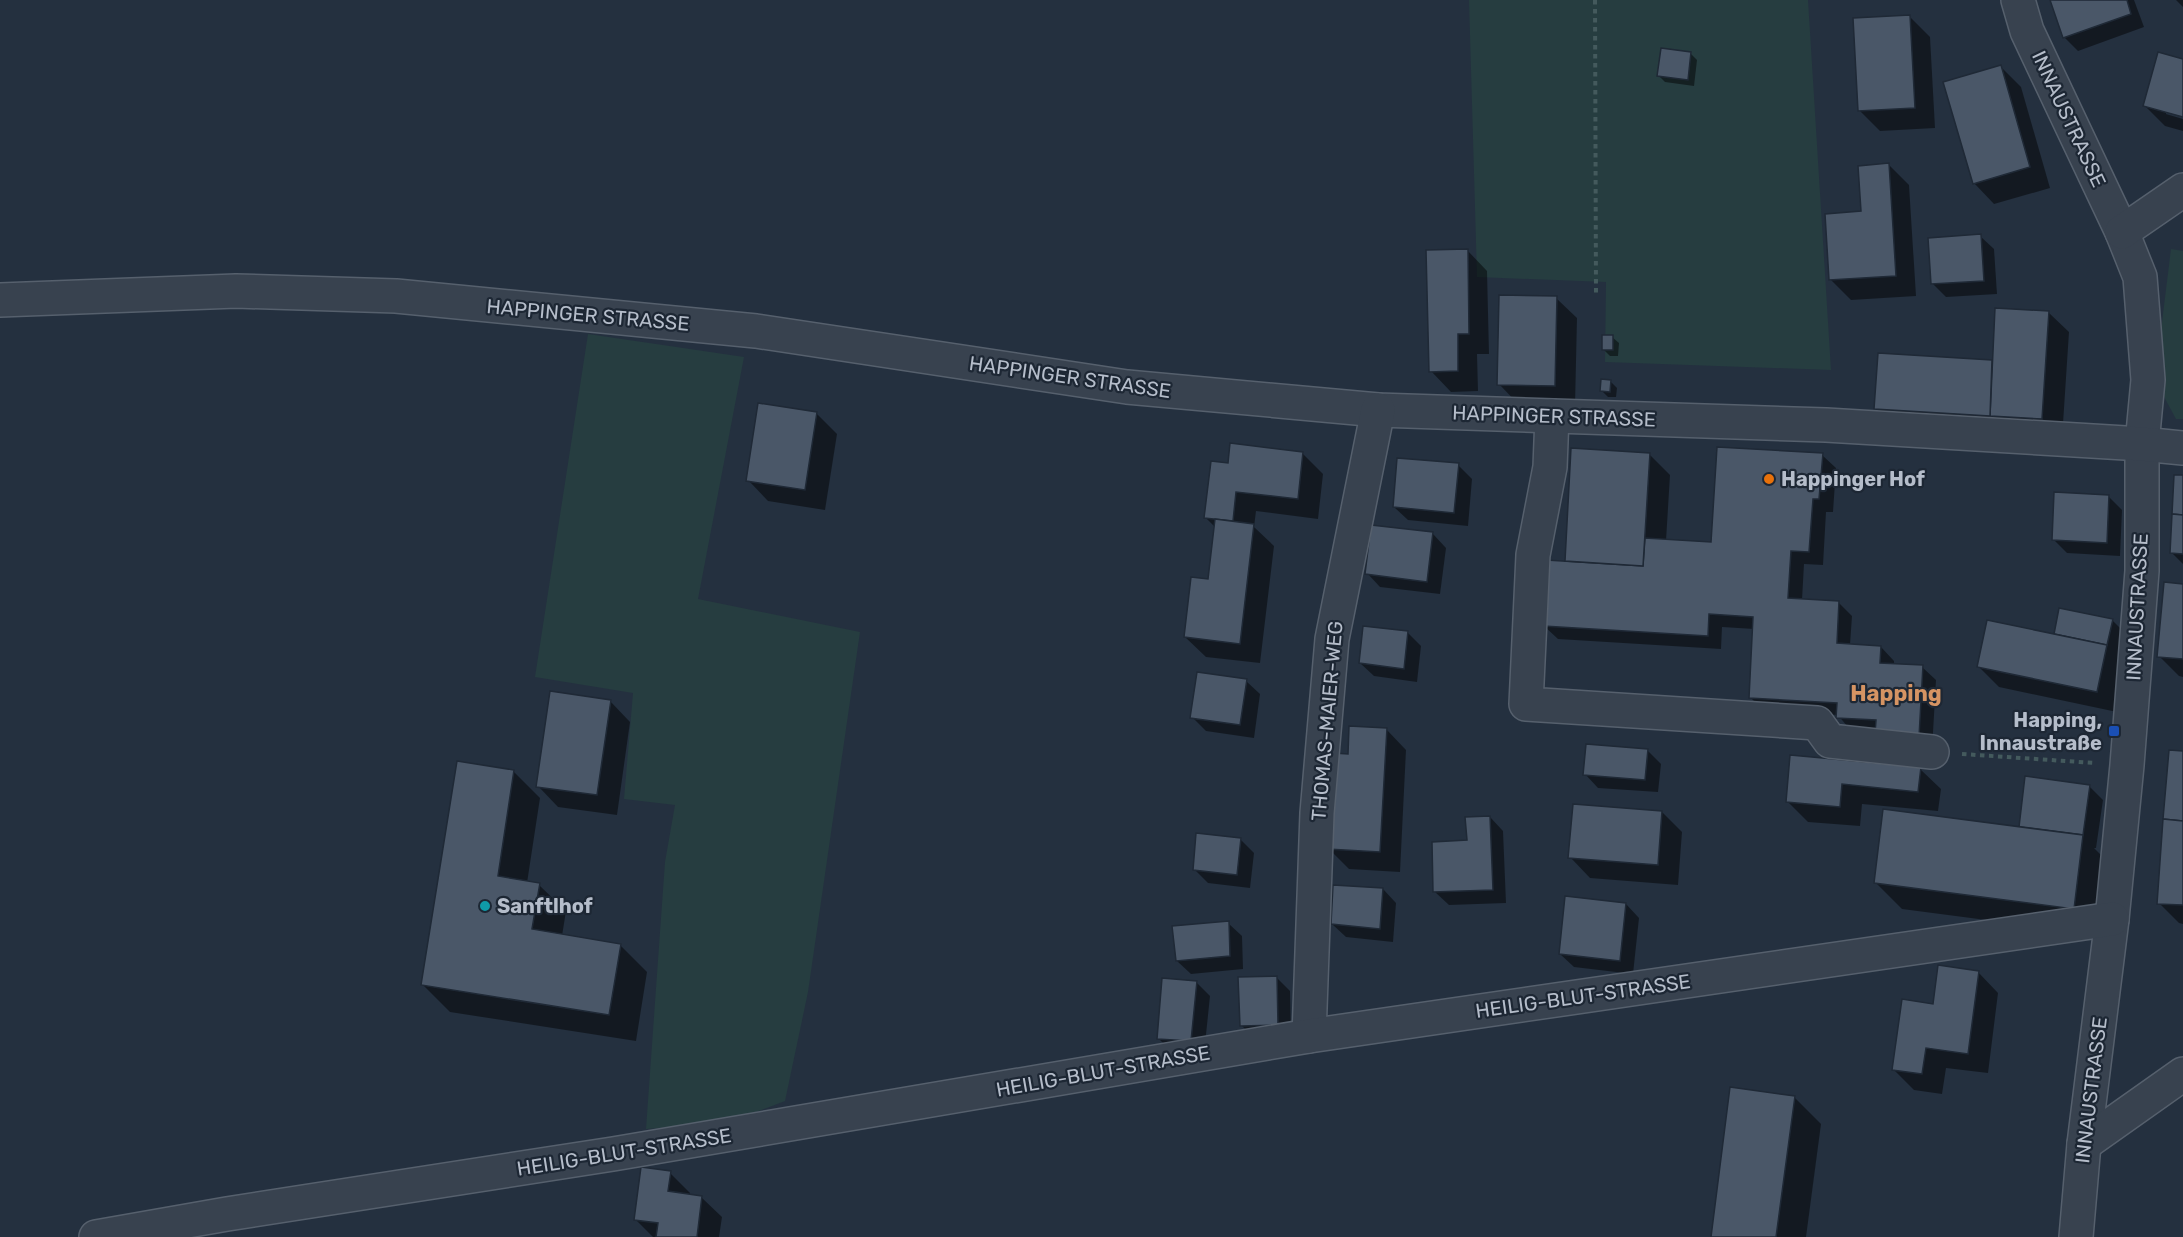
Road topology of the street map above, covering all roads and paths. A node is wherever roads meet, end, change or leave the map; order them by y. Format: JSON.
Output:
{"nodes":[{"id":1,"x":1594,"y":0,"type":"edge"},
{"id":2,"x":2018,"y":0,"type":"edge"},
{"id":3,"x":2183,"y":190,"type":"edge"},
{"id":4,"x":2122,"y":232,"type":"junction"},
{"id":5,"x":1596,"y":297,"type":"dead end"},
{"id":6,"x":0,"y":300,"type":"edge"},
{"id":7,"x":1378,"y":410,"type":"junction"},
{"id":8,"x":1552,"y":416,"type":"junction"},
{"id":9,"x":2142,"y":444,"type":"junction"},
{"id":10,"x":2183,"y":448,"type":"edge"},
{"id":11,"x":1932,"y":752,"type":"joint"},
{"id":12,"x":2127,"y":765,"type":"junction"},
{"id":13,"x":2112,"y":919,"type":"junction"},
{"id":14,"x":1309,"y":1036,"type":"junction"},
{"id":15,"x":2183,"y":1074,"type":"edge"},
{"id":16,"x":2084,"y":1144,"type":"junction"},
{"id":17,"x":96,"y":1237,"type":"edge"},
{"id":18,"x":2076,"y":1237,"type":"edge"}],
"edges":[{"from":1,"to":5,"type":"path"},
{"from":2,"to":4,"type":"street","name":"INNAUSTRASSE"},
{"from":3,"to":4,"type":"street"},
{"from":4,"to":9,"type":"street","name":"INNAUSTRASSE"},
{"from":6,"to":7,"type":"street","name":"HAPPINGER STRASSE"},
{"from":7,"to":8,"type":"street","name":"HAPPINGER STRASSE"},
{"from":7,"to":14,"type":"street","name":"THOMAS-MAIER-WEG"},
{"from":8,"to":9,"type":"street","name":"HAPPINGER STRASSE"},
{"from":8,"to":11,"type":"street"},
{"from":9,"to":10,"type":"street","name":"HAPPINGER STRASSE"},
{"from":9,"to":12,"type":"street","name":"INNAUSTRASSE"},
{"from":11,"to":12,"type":"path"},
{"from":12,"to":13,"type":"street","name":"INNAUSTRASSE"},
{"from":13,"to":14,"type":"street","name":"HEILIG-BLUT-STRASSE"},
{"from":13,"to":16,"type":"street","name":"INNAUSTRASSE"},
{"from":14,"to":17,"type":"street","name":"HEILIG-BLUT-STRASSE"},
{"from":15,"to":16,"type":"street"},
{"from":16,"to":18,"type":"street","name":"INNAUSTRASSE"}]}
